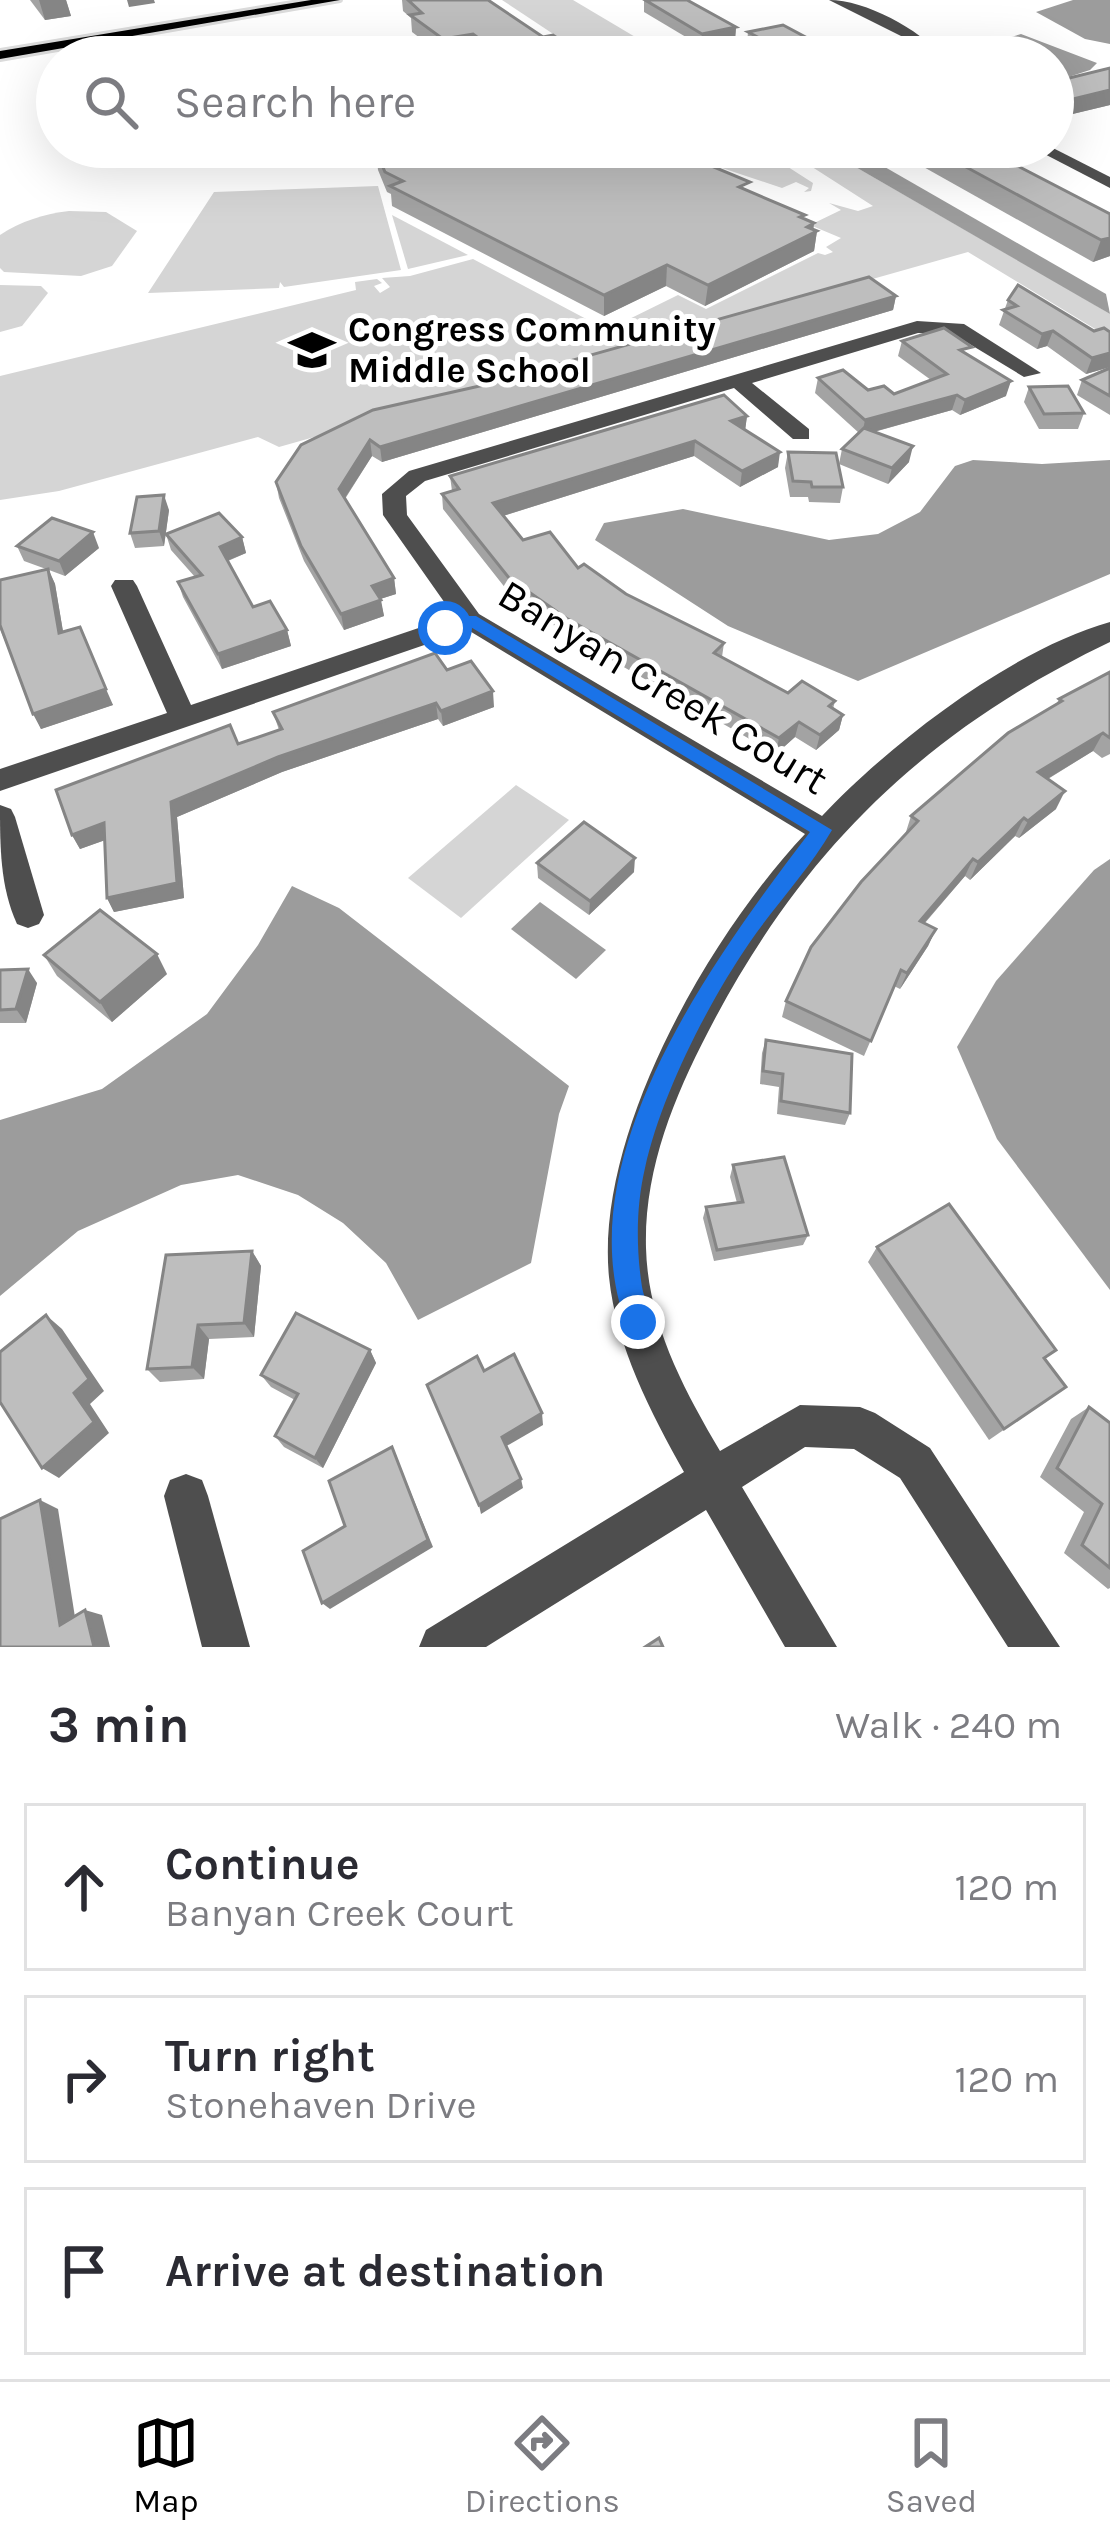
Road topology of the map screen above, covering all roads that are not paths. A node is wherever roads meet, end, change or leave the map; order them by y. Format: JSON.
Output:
{"nodes":[{"id":1,"x":269,"y":0,"type":"edge"},
{"id":2,"x":334,"y":0,"type":"edge"},
{"id":3,"x":835,"y":0,"type":"edge"},
{"id":4,"x":44,"y":36,"type":"edge"},
{"id":5,"x":115,"y":36,"type":"edge"},
{"id":6,"x":911,"y":36,"type":"edge"},
{"id":7,"x":36,"y":37,"type":"edge"},
{"id":8,"x":0,"y":43,"type":"edge"},
{"id":9,"x":36,"y":49,"type":"edge"},
{"id":10,"x":0,"y":55,"type":"edge"},
{"id":11,"x":1074,"y":165,"type":"edge"},
{"id":12,"x":1110,"y":183,"type":"edge"},
{"id":13,"x":1031,"y":374,"type":"dead end"},
{"id":14,"x":738,"y":381,"type":"junction"},
{"id":15,"x":801,"y":434,"type":"dead end"},
{"id":16,"x":124,"y":586,"type":"dead end"},
{"id":17,"x":470,"y":620,"type":"junction"},
{"id":18,"x":1110,"y":631,"type":"edge"},
{"id":19,"x":183,"y":718,"type":"junction"},
{"id":20,"x":0,"y":780,"type":"edge"},
{"id":21,"x":0,"y":817,"type":"edge"},
{"id":22,"x":822,"y":830,"type":"junction"},
{"id":23,"x":28,"y":915,"type":"dead end"},
{"id":24,"x":713,"y":1480,"type":"junction"},
{"id":25,"x":186,"y":1496,"type":"dead end"},
{"id":26,"x":226,"y":1647,"type":"edge"},
{"id":27,"x":443,"y":1647,"type":"edge"},
{"id":28,"x":813,"y":1647,"type":"edge"},
{"id":29,"x":1036,"y":1647,"type":"edge"}],
"edges":[{"from":1,"to":4,"type":"main road"},
{"from":2,"to":5,"type":"main road"},
{"from":3,"to":6,"type":"street"},
{"from":7,"to":8,"type":"main road"},
{"from":9,"to":10,"type":"main road"},
{"from":11,"to":12,"type":"street"},
{"from":13,"to":14,"type":"street","name":"Banyan Creek Court"},
{"from":14,"to":15,"type":"street"},
{"from":14,"to":17,"type":"street","name":"Banyan Creek Court"},
{"from":16,"to":19,"type":"street"},
{"from":17,"to":19,"type":"street"},
{"from":17,"to":22,"type":"street","name":"Banyan Creek Court"},
{"from":18,"to":22,"type":"street"},
{"from":19,"to":20,"type":"street"},
{"from":21,"to":23,"type":"street"},
{"from":22,"to":24,"type":"street"},
{"from":24,"to":27,"type":"street"},
{"from":24,"to":28,"type":"street"},
{"from":24,"to":29,"type":"street"},
{"from":25,"to":26,"type":"street"}]}
